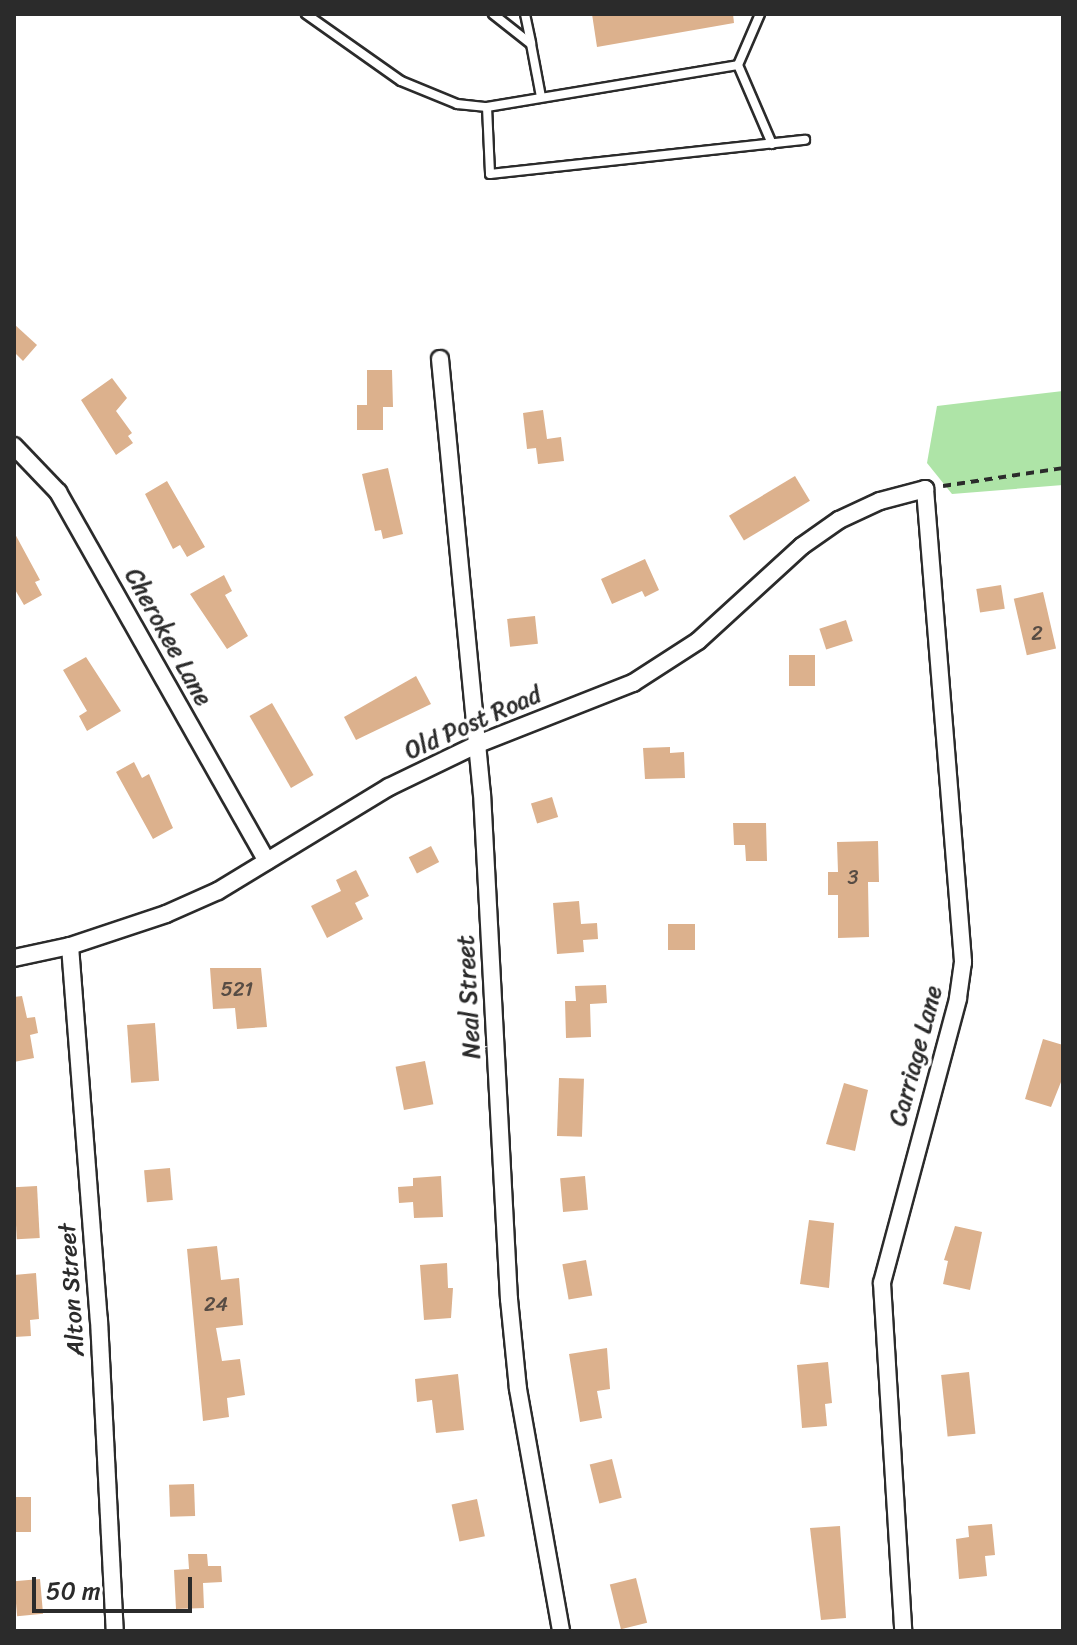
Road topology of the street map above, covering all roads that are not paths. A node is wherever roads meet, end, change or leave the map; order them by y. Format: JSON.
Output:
{"nodes":[{"id":1,"x":306,"y":14,"type":"edge"},
{"id":2,"x":493,"y":14,"type":"edge"},
{"id":3,"x":525,"y":14,"type":"edge"},
{"id":4,"x":760,"y":14,"type":"edge"},
{"id":5,"x":531,"y":44,"type":"junction"},
{"id":6,"x":738,"y":65,"type":"junction"},
{"id":7,"x":541,"y":97,"type":"junction"},
{"id":8,"x":487,"y":107,"type":"junction"},
{"id":9,"x":805,"y":140,"type":"dead end"},
{"id":10,"x":772,"y":144,"type":"junction"},
{"id":11,"x":440,"y":359,"type":"dead end"},
{"id":12,"x":14,"y":446,"type":"edge"},
{"id":13,"x":925,"y":489,"type":"joint"},
{"id":14,"x":478,"y":744,"type":"junction"},
{"id":15,"x":267,"y":861,"type":"junction"},
{"id":16,"x":70,"y":946,"type":"junction"},
{"id":17,"x":14,"y":958,"type":"edge"},
{"id":18,"x":115,"y":1631,"type":"edge"},
{"id":19,"x":561,"y":1631,"type":"edge"},
{"id":20,"x":903,"y":1631,"type":"edge"}],
"edges":[{"from":1,"to":8,"type":"lane"},
{"from":2,"to":5,"type":"lane"},
{"from":3,"to":5,"type":"lane"},
{"from":4,"to":6,"type":"lane"},
{"from":5,"to":7,"type":"lane"},
{"from":6,"to":7,"type":"lane"},
{"from":6,"to":10,"type":"lane"},
{"from":7,"to":8,"type":"lane"},
{"from":8,"to":10,"type":"lane"},
{"from":9,"to":10,"type":"lane"},
{"from":11,"to":14,"type":"street","name":"Neal Street"},
{"from":12,"to":15,"type":"street","name":"Cherokee Lane"},
{"from":13,"to":14,"type":"street","name":"Old Post Road"},
{"from":13,"to":20,"type":"street","name":"Carriage Lane"},
{"from":14,"to":15,"type":"street","name":"Old Post Road"},
{"from":14,"to":19,"type":"street","name":"Neal Street"},
{"from":15,"to":16,"type":"street","name":"Old Post Road"},
{"from":16,"to":17,"type":"street","name":"Old Post Road"},
{"from":16,"to":18,"type":"street","name":"Alton Street"}]}
